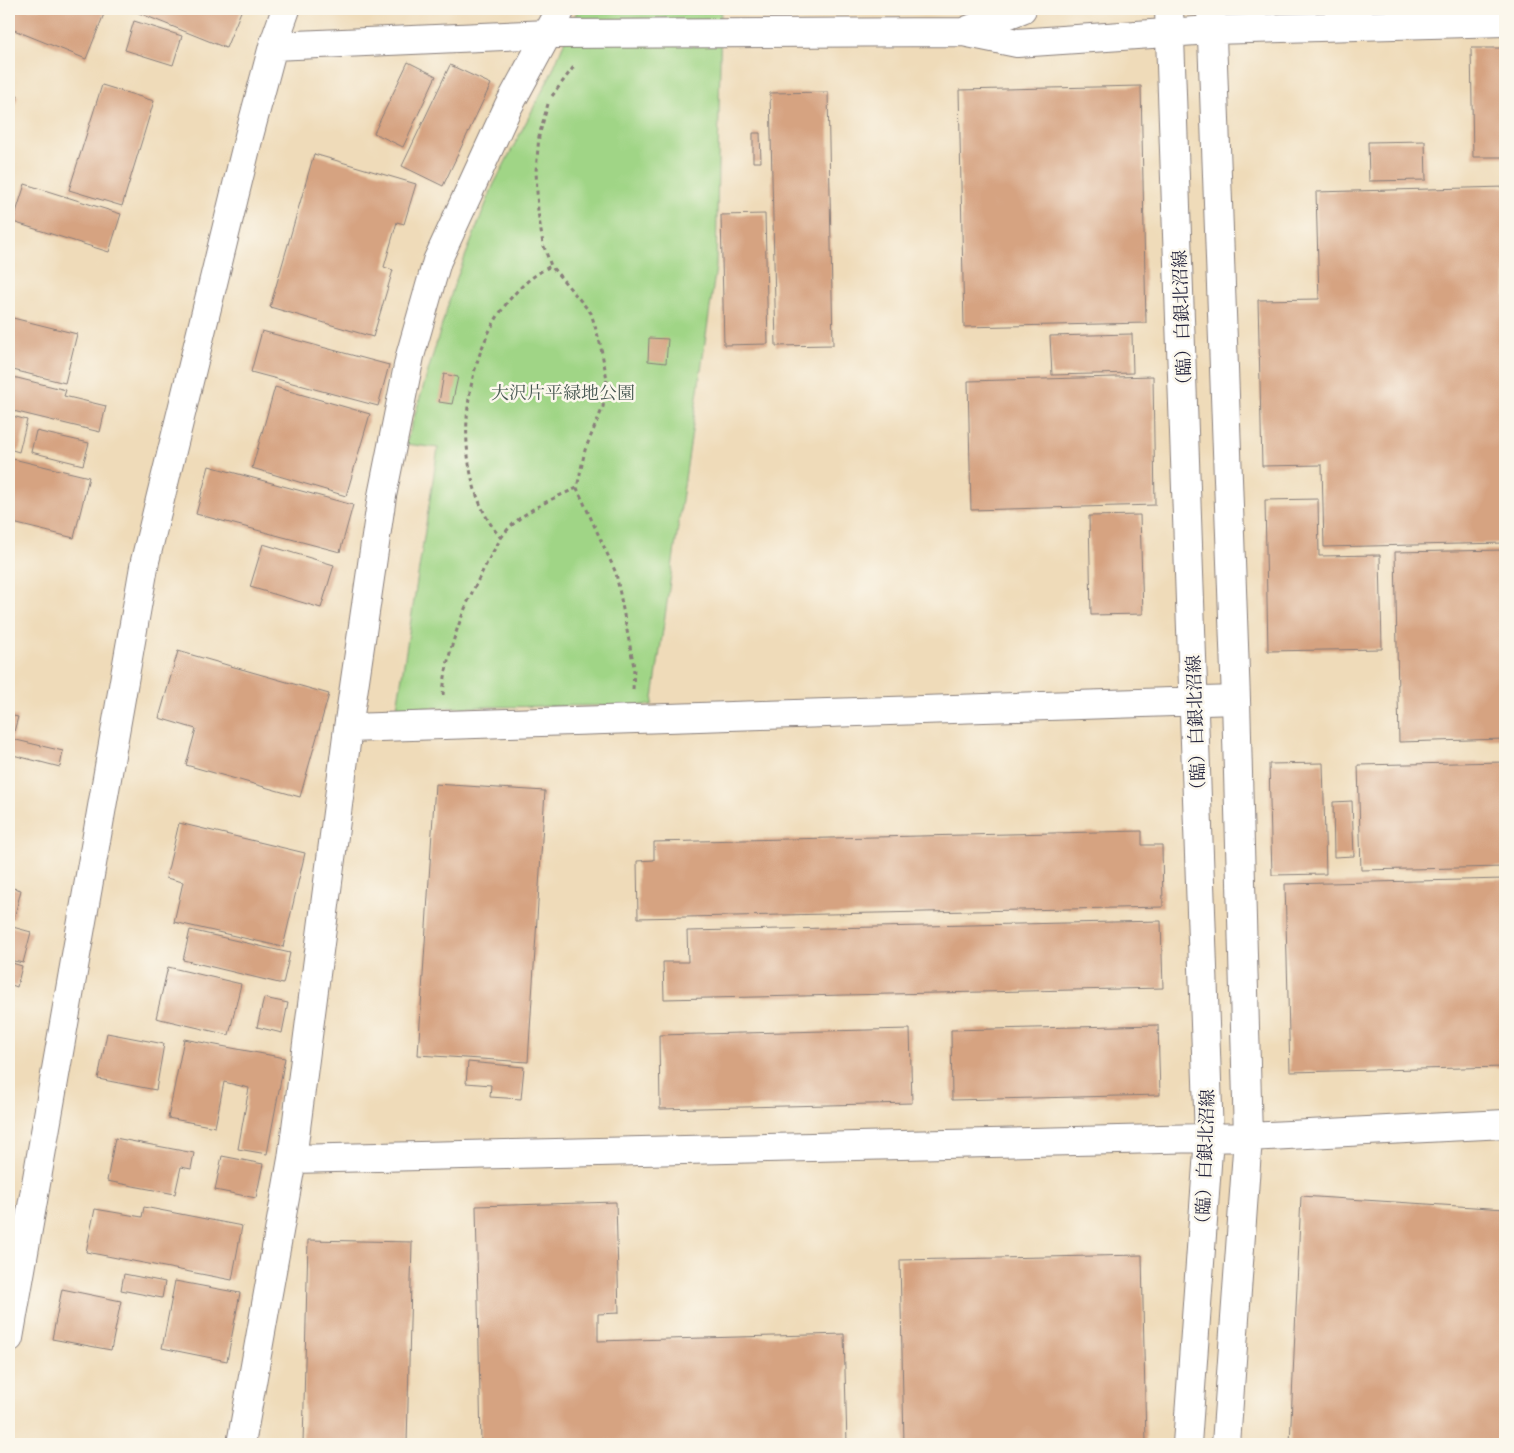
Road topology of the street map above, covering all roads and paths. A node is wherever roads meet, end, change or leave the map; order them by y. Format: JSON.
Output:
{"nodes":[{"id":1,"x":286,"y":9,"type":"edge"},
{"id":2,"x":561,"y":9,"type":"edge"},
{"id":3,"x":1022,"y":9,"type":"edge"},
{"id":4,"x":1211,"y":20,"type":"edge"},
{"id":5,"x":1170,"y":21,"type":"edge"},
{"id":6,"x":1505,"y":22,"type":"edge"},
{"id":7,"x":963,"y":32,"type":"junction"},
{"id":8,"x":591,"y":33,"type":"junction"},
{"id":9,"x":549,"y":34,"type":"junction"},
{"id":10,"x":273,"y":46,"type":"junction"},
{"id":11,"x":551,"y":266,"type":"junction"},
{"id":12,"x":577,"y":488,"type":"junction"},
{"id":13,"x":501,"y":538,"type":"junction"},
{"id":14,"x":1236,"y":700,"type":"junction"},
{"id":15,"x":1196,"y":702,"type":"junction"},
{"id":16,"x":630,"y":720,"type":"junction"},
{"id":17,"x":441,"y":725,"type":"junction"},
{"id":18,"x":348,"y":728,"type":"junction"},
{"id":19,"x":1505,"y":1124,"type":"edge"},
{"id":20,"x":1209,"y":1137,"type":"junction"},
{"id":21,"x":1248,"y":1137,"type":"junction"},
{"id":22,"x":292,"y":1159,"type":"junction"},
{"id":23,"x":9,"y":1338,"type":"edge"},
{"id":24,"x":241,"y":1444,"type":"edge"},
{"id":25,"x":1187,"y":1444,"type":"edge"},
{"id":26,"x":1226,"y":1444,"type":"edge"}],
"edges":[{"from":1,"to":10,"type":"street"},
{"from":2,"to":9,"type":"street"},
{"from":3,"to":7,"type":"street"},
{"from":4,"to":5,"type":"street"},
{"from":4,"to":6,"type":"street"},
{"from":4,"to":14,"type":"street"},
{"from":5,"to":7,"type":"street"},
{"from":5,"to":15,"type":"street","name":"（臨）白銀北沼線"},
{"from":7,"to":8,"type":"street"},
{"from":8,"to":9,"type":"street"},
{"from":8,"to":11,"type":"path"},
{"from":9,"to":10,"type":"street"},
{"from":9,"to":18,"type":"street"},
{"from":10,"to":23,"type":"street"},
{"from":11,"to":12,"type":"path"},
{"from":11,"to":13,"type":"path"},
{"from":12,"to":13,"type":"path"},
{"from":12,"to":16,"type":"path"},
{"from":13,"to":17,"type":"path"},
{"from":14,"to":15,"type":"street"},
{"from":14,"to":21,"type":"street"},
{"from":15,"to":16,"type":"street"},
{"from":15,"to":20,"type":"street","name":"（臨）白銀北沼線"},
{"from":16,"to":17,"type":"street"},
{"from":17,"to":18,"type":"street"},
{"from":18,"to":22,"type":"street"},
{"from":19,"to":21,"type":"street"},
{"from":20,"to":21,"type":"street"},
{"from":20,"to":22,"type":"street"},
{"from":20,"to":25,"type":"street","name":"（臨）白銀北沼線"},
{"from":21,"to":26,"type":"street"},
{"from":22,"to":24,"type":"street"}]}
